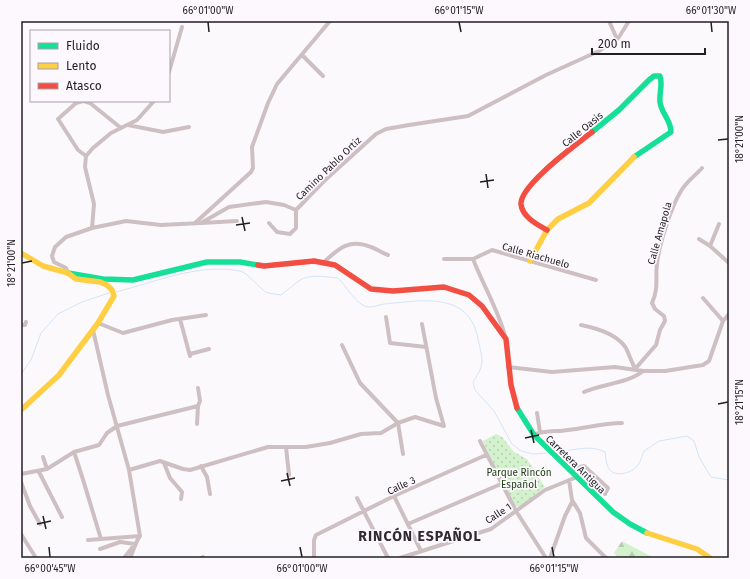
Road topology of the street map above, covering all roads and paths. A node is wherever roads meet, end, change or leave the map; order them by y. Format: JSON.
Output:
{"nodes":[{"id":1,"x":330,"y":21,"type":"edge"},
{"id":2,"x":609,"y":21,"type":"edge"},
{"id":3,"x":629,"y":21,"type":"edge"},
{"id":4,"x":182,"y":27,"type":"dead end"},
{"id":5,"x":617,"y":39,"type":"junction"},
{"id":6,"x":302,"y":55,"type":"junction"},
{"id":7,"x":170,"y":69,"type":"edge"},
{"id":8,"x":323,"y":76,"type":"dead end"},
{"id":9,"x":80,"y":102,"type":"edge"},
{"id":10,"x":87,"y":102,"type":"edge"},
{"id":11,"x":153,"y":102,"type":"edge"},
{"id":12,"x":128,"y":125,"type":"junction"},
{"id":13,"x":189,"y":126,"type":"dead end"},
{"id":14,"x":122,"y":128,"type":"junction"},
{"id":15,"x":86,"y":156,"type":"junction"},
{"id":16,"x":702,"y":168,"type":"dead end"},
{"id":17,"x":296,"y":210,"type":"junction"},
{"id":18,"x":237,"y":221,"type":"dead end"},
{"id":19,"x":195,"y":223,"type":"junction"},
{"id":20,"x":201,"y":223,"type":"junction"},
{"id":21,"x":269,"y":223,"type":"dead end"},
{"id":22,"x":719,"y":224,"type":"dead end"},
{"id":23,"x":92,"y":228,"type":"junction"},
{"id":24,"x":547,"y":230,"type":"junction"},
{"id":25,"x":699,"y":239,"type":"dead end"},
{"id":26,"x":710,"y":246,"type":"junction"},
{"id":27,"x":21,"y":253,"type":"edge"},
{"id":28,"x":388,"y":255,"type":"dead end"},
{"id":29,"x":444,"y":259,"type":"dead end"},
{"id":30,"x":473,"y":259,"type":"junction"},
{"id":31,"x":530,"y":261,"type":"junction"},
{"id":32,"x":324,"y":262,"type":"junction"},
{"id":33,"x":729,"y":263,"type":"edge"},
{"id":34,"x":68,"y":273,"type":"junction"},
{"id":35,"x":596,"y":280,"type":"dead end"},
{"id":36,"x":703,"y":298,"type":"dead end"},
{"id":37,"x":729,"y":314,"type":"edge"},
{"id":38,"x":206,"y":316,"type":"dead end"},
{"id":39,"x":386,"y":317,"type":"dead end"},
{"id":40,"x":180,"y":319,"type":"junction"},
{"id":41,"x":722,"y":321,"type":"junction"},
{"id":42,"x":26,"y":322,"type":"dead end"},
{"id":43,"x":98,"y":323,"type":"junction"},
{"id":44,"x":422,"y":324,"type":"dead end"},
{"id":45,"x":21,"y":325,"type":"edge"},
{"id":46,"x":581,"y":325,"type":"dead end"},
{"id":47,"x":93,"y":330,"type":"junction"},
{"id":48,"x":506,"y":339,"type":"junction"},
{"id":49,"x":342,"y":345,"type":"dead end"},
{"id":50,"x":426,"y":347,"type":"junction"},
{"id":51,"x":209,"y":349,"type":"dead end"},
{"id":52,"x":508,"y":367,"type":"junction"},
{"id":53,"x":635,"y":369,"type":"junction"},
{"id":54,"x":643,"y":371,"type":"junction"},
{"id":55,"x":198,"y":388,"type":"dead end"},
{"id":56,"x":584,"y":392,"type":"dead end"},
{"id":57,"x":198,"y":406,"type":"junction"},
{"id":58,"x":21,"y":410,"type":"edge"},
{"id":59,"x":537,"y":413,"type":"dead end"},
{"id":60,"x":398,"y":423,"type":"junction"},
{"id":61,"x":622,"y":423,"type":"dead end"},
{"id":62,"x":197,"y":424,"type":"dead end"},
{"id":63,"x":117,"y":426,"type":"junction"},
{"id":64,"x":540,"y":432,"type":"junction"},
{"id":65,"x":534,"y":435,"type":"junction"},
{"id":66,"x":480,"y":441,"type":"dead end"},
{"id":67,"x":286,"y":447,"type":"junction"},
{"id":68,"x":74,"y":452,"type":"junction"},
{"id":69,"x":403,"y":454,"type":"dead end"},
{"id":70,"x":486,"y":455,"type":"junction"},
{"id":71,"x":43,"y":457,"type":"dead end"},
{"id":72,"x":164,"y":463,"type":"junction"},
{"id":73,"x":201,"y":466,"type":"junction"},
{"id":74,"x":47,"y":469,"type":"junction"},
{"id":75,"x":129,"y":470,"type":"junction"},
{"id":76,"x":569,"y":470,"type":"junction"},
{"id":77,"x":39,"y":472,"type":"junction"},
{"id":78,"x":21,"y":474,"type":"edge"},
{"id":79,"x":289,"y":475,"type":"dead end"},
{"id":80,"x":577,"y":478,"type":"junction"},
{"id":81,"x":569,"y":480,"type":"junction"},
{"id":82,"x":21,"y":482,"type":"edge"},
{"id":83,"x":501,"y":484,"type":"junction"},
{"id":84,"x":210,"y":494,"type":"dead end"},
{"id":85,"x":605,"y":494,"type":"dead end"},
{"id":86,"x":394,"y":496,"type":"junction"},
{"id":87,"x":357,"y":498,"type":"dead end"},
{"id":88,"x":181,"y":499,"type":"dead end"},
{"id":89,"x":572,"y":502,"type":"junction"},
{"id":90,"x":365,"y":512,"type":"junction"},
{"id":91,"x":516,"y":512,"type":"junction"},
{"id":92,"x":62,"y":517,"type":"dead end"},
{"id":93,"x":40,"y":524,"type":"dead end"},
{"id":94,"x":408,"y":524,"type":"junction"},
{"id":95,"x":21,"y":534,"type":"edge"},
{"id":96,"x":140,"y":536,"type":"junction"},
{"id":97,"x":101,"y":539,"type":"junction"},
{"id":98,"x":88,"y":540,"type":"dead end"},
{"id":99,"x":135,"y":544,"type":"junction"},
{"id":100,"x":100,"y":549,"type":"dead end"},
{"id":101,"x":421,"y":551,"type":"junction"},
{"id":102,"x":36,"y":558,"type":"edge"},
{"id":103,"x":124,"y":558,"type":"edge"},
{"id":104,"x":130,"y":558,"type":"edge"},
{"id":105,"x":314,"y":558,"type":"edge"},
{"id":106,"x":388,"y":558,"type":"edge"},
{"id":107,"x":400,"y":558,"type":"edge"},
{"id":108,"x":546,"y":558,"type":"edge"},
{"id":109,"x":550,"y":558,"type":"edge"},
{"id":110,"x":606,"y":558,"type":"edge"},
{"id":111,"x":710,"y":558,"type":"edge"}],
"edges":[{"from":1,"to":6,"type":"street"},
{"from":2,"to":5,"type":"street"},
{"from":3,"to":5,"type":"street","name":"Camino Pablo Ortiz"},
{"from":4,"to":7,"type":"street"},
{"from":5,"to":17,"type":"street","name":"Camino Pablo Ortiz"},
{"from":6,"to":8,"type":"street"},
{"from":6,"to":19,"type":"street"},
{"from":9,"to":15,"type":"street"},
{"from":10,"to":14,"type":"street"},
{"from":11,"to":12,"type":"street"},
{"from":12,"to":13,"type":"street"},
{"from":12,"to":14,"type":"street"},
{"from":14,"to":15,"type":"street"},
{"from":15,"to":23,"type":"street"},
{"from":16,"to":53,"type":"street","name":"Calle Amapola"},
{"from":17,"to":20,"type":"street","name":"Camino Pablo Ortiz"},
{"from":17,"to":21,"type":"street"},
{"from":18,"to":20,"type":"street"},
{"from":19,"to":20,"type":"street"},
{"from":19,"to":23,"type":"street"},
{"from":22,"to":26,"type":"street"},
{"from":23,"to":34,"type":"street"},
{"from":24,"to":24,"type":"street","name":"Calle Oasis"},
{"from":24,"to":31,"type":"street"},
{"from":25,"to":26,"type":"street"},
{"from":26,"to":33,"type":"street"},
{"from":27,"to":34,"type":"street"},
{"from":28,"to":32,"type":"street"},
{"from":29,"to":30,"type":"street"},
{"from":30,"to":31,"type":"street","name":"Calle Riachuelo"},
{"from":30,"to":48,"type":"street"},
{"from":31,"to":35,"type":"street","name":"Calle Riachuelo"},
{"from":32,"to":34,"type":"street"},
{"from":32,"to":48,"type":"street"},
{"from":34,"to":43,"type":"street"},
{"from":36,"to":41,"type":"street"},
{"from":37,"to":41,"type":"street"},
{"from":38,"to":40,"type":"street"},
{"from":39,"to":50,"type":"street"},
{"from":40,"to":43,"type":"street"},
{"from":40,"to":51,"type":"street"},
{"from":41,"to":54,"type":"street"},
{"from":42,"to":45,"type":"street"},
{"from":43,"to":47,"type":"street"},
{"from":44,"to":50,"type":"street"},
{"from":46,"to":53,"type":"street"},
{"from":47,"to":58,"type":"street"},
{"from":47,"to":63,"type":"street"},
{"from":48,"to":52,"type":"street","name":"Carretera Antigua"},
{"from":49,"to":60,"type":"street"},
{"from":50,"to":60,"type":"street"},
{"from":52,"to":53,"type":"street"},
{"from":52,"to":65,"type":"street","name":"Carretera Antigua"},
{"from":53,"to":54,"type":"street"},
{"from":54,"to":56,"type":"street"},
{"from":55,"to":57,"type":"street"},
{"from":57,"to":62,"type":"street"},
{"from":57,"to":63,"type":"street"},
{"from":59,"to":64,"type":"street"},
{"from":60,"to":67,"type":"street"},
{"from":60,"to":69,"type":"street"},
{"from":61,"to":64,"type":"street"},
{"from":63,"to":68,"type":"street"},
{"from":63,"to":75,"type":"street"},
{"from":64,"to":65,"type":"street"},
{"from":65,"to":76,"type":"street","name":"Carretera Antigua"},
{"from":66,"to":70,"type":"street"},
{"from":67,"to":73,"type":"street"},
{"from":67,"to":79,"type":"street"},
{"from":68,"to":74,"type":"street"},
{"from":68,"to":97,"type":"street"},
{"from":70,"to":83,"type":"street"},
{"from":70,"to":86,"type":"street","name":"Calle 3"},
{"from":71,"to":74,"type":"street"},
{"from":72,"to":73,"type":"street"},
{"from":72,"to":75,"type":"street"},
{"from":72,"to":88,"type":"street"},
{"from":73,"to":84,"type":"street"},
{"from":74,"to":77,"type":"street"},
{"from":75,"to":96,"type":"street"},
{"from":76,"to":80,"type":"street","name":"Carretera Antigua"},
{"from":76,"to":85,"type":"street"},
{"from":77,"to":78,"type":"street"},
{"from":77,"to":92,"type":"street"},
{"from":80,"to":81,"type":"street","name":"Calle 1"},
{"from":80,"to":111,"type":"street","name":"Carretera Antigua"},
{"from":81,"to":89,"type":"street"},
{"from":81,"to":91,"type":"street","name":"Calle 1"},
{"from":82,"to":93,"type":"street"},
{"from":83,"to":91,"type":"street"},
{"from":83,"to":94,"type":"street"},
{"from":86,"to":90,"type":"street","name":"Calle 3"},
{"from":86,"to":94,"type":"street"},
{"from":87,"to":90,"type":"street"},
{"from":89,"to":109,"type":"street"},
{"from":89,"to":110,"type":"street"},
{"from":90,"to":105,"type":"street","name":"Calle 3"},
{"from":90,"to":106,"type":"street"},
{"from":91,"to":101,"type":"street","name":"Calle 1"},
{"from":91,"to":108,"type":"street"},
{"from":94,"to":101,"type":"street"},
{"from":95,"to":102,"type":"street"},
{"from":96,"to":97,"type":"street"},
{"from":96,"to":99,"type":"street"},
{"from":97,"to":98,"type":"street"},
{"from":99,"to":100,"type":"street"},
{"from":99,"to":103,"type":"street"},
{"from":99,"to":104,"type":"street"},
{"from":101,"to":107,"type":"street","name":"Calle 1"}]}
